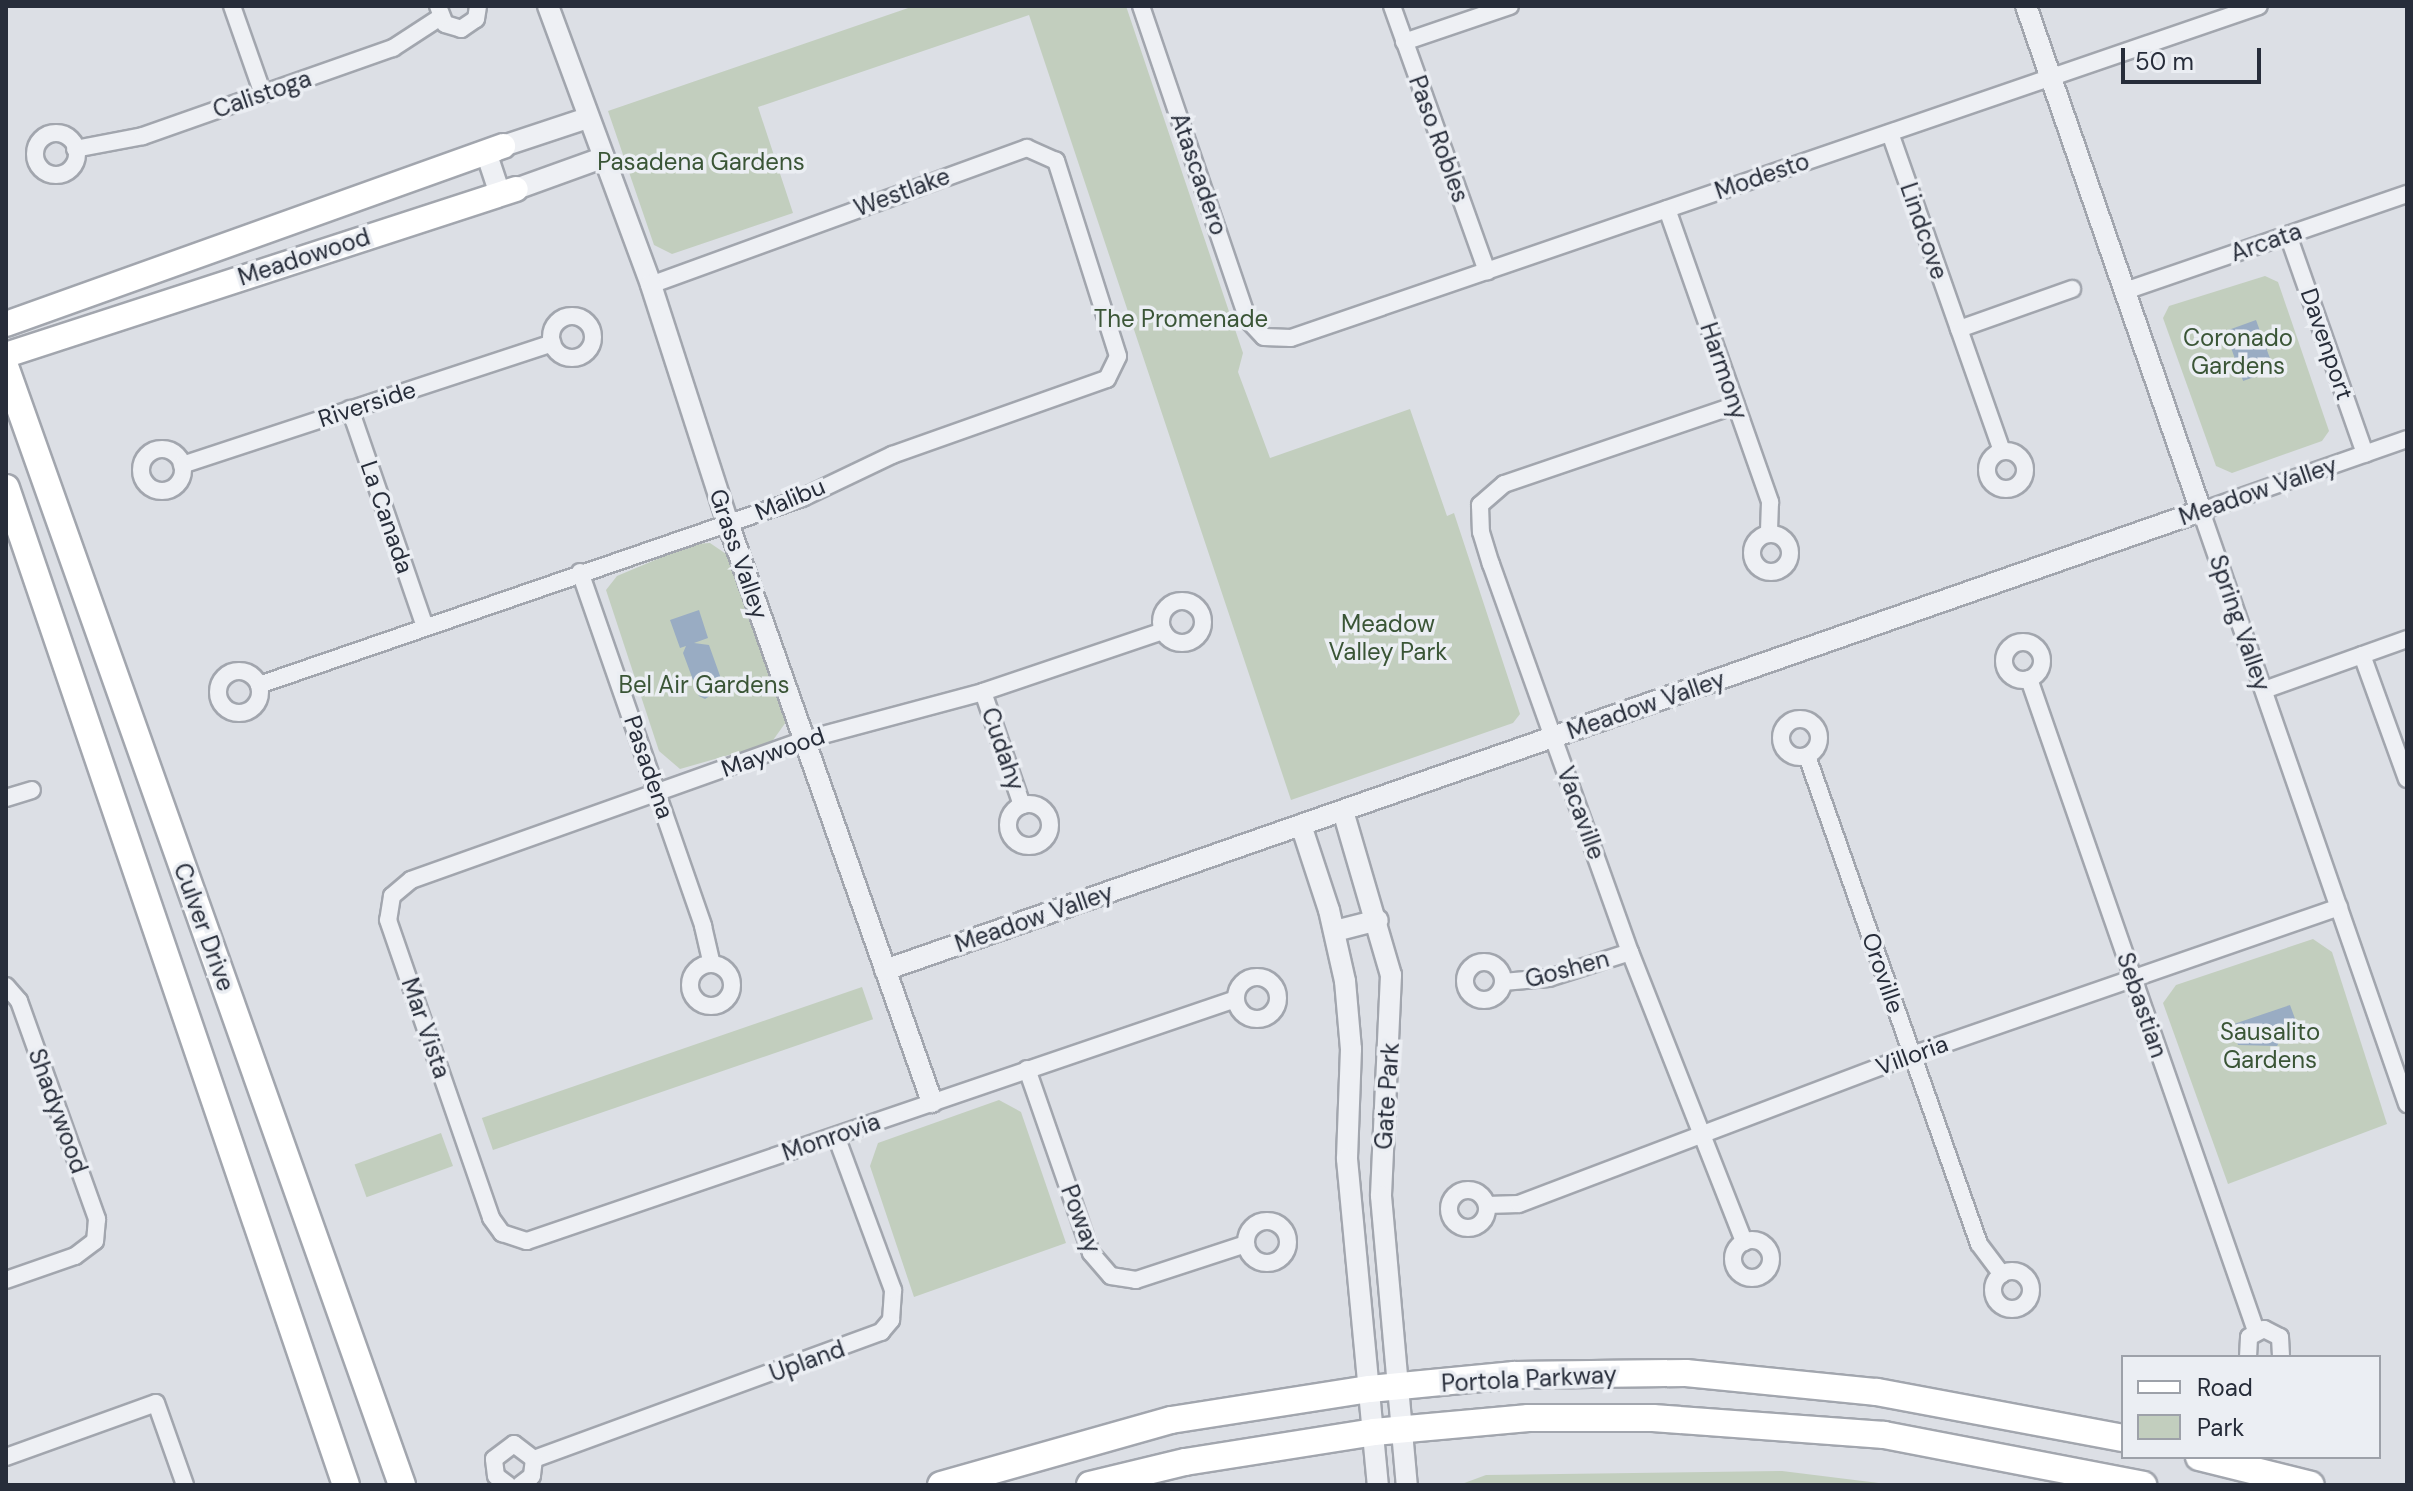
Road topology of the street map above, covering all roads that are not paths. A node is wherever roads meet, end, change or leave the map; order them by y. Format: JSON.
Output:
{"nodes":[{"id":1,"x":232,"y":6,"type":"edge"},
{"id":2,"x":478,"y":6,"type":"edge"},
{"id":3,"x":1141,"y":6,"type":"edge"},
{"id":4,"x":1392,"y":6,"type":"edge"},
{"id":5,"x":1510,"y":6,"type":"edge"},
{"id":6,"x":2026,"y":6,"type":"edge"},
{"id":7,"x":2259,"y":6,"type":"edge"},
{"id":8,"x":554,"y":8,"type":"edge"},
{"id":9,"x":438,"y":12,"type":"edge"},
{"id":10,"x":1404,"y":42,"type":"junction"},
{"id":11,"x":2051,"y":77,"type":"junction"},
{"id":12,"x":263,"y":94,"type":"junction"},
{"id":13,"x":587,"y":118,"type":"junction"},
{"id":14,"x":1890,"y":133,"type":"junction"},
{"id":15,"x":75,"y":149,"type":"dead end"},
{"id":16,"x":494,"y":149,"type":"junction"},
{"id":17,"x":602,"y":158,"type":"junction"},
{"id":18,"x":508,"y":192,"type":"junction"},
{"id":19,"x":2407,"y":194,"type":"edge"},
{"id":20,"x":1667,"y":209,"type":"junction"},
{"id":21,"x":2288,"y":235,"type":"junction"},
{"id":22,"x":1090,"y":258,"type":"joint"},
{"id":23,"x":1487,"y":271,"type":"junction"},
{"id":24,"x":651,"y":285,"type":"junction"},
{"id":25,"x":2072,"y":289,"type":"dead end"},
{"id":26,"x":2125,"y":291,"type":"junction"},
{"id":27,"x":6,"y":324,"type":"edge"},
{"id":28,"x":1959,"y":329,"type":"junction"},
{"id":29,"x":1264,"y":337,"type":"joint"},
{"id":30,"x":552,"y":343,"type":"dead end"},
{"id":31,"x":6,"y":355,"type":"edge"},
{"id":32,"x":6,"y":369,"type":"edge"},
{"id":33,"x":1736,"y":405,"type":"junction"},
{"id":34,"x":350,"y":409,"type":"junction"},
{"id":35,"x":2407,"y":439,"type":"edge"},
{"id":36,"x":2002,"y":451,"type":"dead end"},
{"id":37,"x":2365,"y":454,"type":"junction"},
{"id":38,"x":182,"y":465,"type":"dead end"},
{"id":39,"x":6,"y":488,"type":"edge"},
{"id":40,"x":2201,"y":511,"type":"junction"},
{"id":41,"x":728,"y":523,"type":"junction"},
{"id":42,"x":1769,"y":534,"type":"dead end"},
{"id":43,"x":580,"y":572,"type":"junction"},
{"id":44,"x":424,"y":624,"type":"junction"},
{"id":45,"x":1163,"y":631,"type":"dead end"},
{"id":46,"x":2407,"y":639,"type":"edge"},
{"id":47,"x":2362,"y":655,"type":"junction"},
{"id":48,"x":2029,"y":679,"type":"dead end"},
{"id":49,"x":259,"y":685,"type":"dead end"},
{"id":50,"x":2264,"y":690,"type":"junction"},
{"id":51,"x":983,"y":692,"type":"junction"},
{"id":52,"x":1554,"y":737,"type":"junction"},
{"id":53,"x":804,"y":740,"type":"junction"},
{"id":54,"x":1807,"y":756,"type":"dead end"},
{"id":55,"x":2407,"y":779,"type":"edge"},
{"id":56,"x":32,"y":790,"type":"dead end"},
{"id":57,"x":658,"y":792,"type":"junction"},
{"id":58,"x":6,"y":798,"type":"edge"},
{"id":59,"x":1022,"y":805,"type":"dead end"},
{"id":60,"x":1343,"y":811,"type":"junction"},
{"id":61,"x":1301,"y":825,"type":"junction"},
{"id":62,"x":392,"y":896,"type":"joint"},
{"id":63,"x":2339,"y":907,"type":"junction"},
{"id":64,"x":1378,"y":920,"type":"junction"},
{"id":65,"x":1335,"y":931,"type":"junction"},
{"id":66,"x":1630,"y":952,"type":"junction"},
{"id":67,"x":712,"y":964,"type":"dead end"},
{"id":68,"x":885,"y":970,"type":"junction"},
{"id":69,"x":2132,"y":977,"type":"junction"},
{"id":70,"x":1503,"y":982,"type":"dead end"},
{"id":71,"x":6,"y":986,"type":"edge"},
{"id":72,"x":1236,"y":999,"type":"dead end"},
{"id":73,"x":1912,"y":1055,"type":"junction"},
{"id":74,"x":1027,"y":1069,"type":"junction"},
{"id":75,"x":932,"y":1102,"type":"junction"},
{"id":76,"x":2407,"y":1104,"type":"edge"},
{"id":77,"x":1698,"y":1133,"type":"junction"},
{"id":78,"x":836,"y":1136,"type":"junction"},
{"id":79,"x":472,"y":1160,"type":"joint"},
{"id":80,"x":1487,"y":1205,"type":"dead end"},
{"id":81,"x":1744,"y":1242,"type":"dead end"},
{"id":82,"x":1246,"y":1244,"type":"dead end"},
{"id":83,"x":2002,"y":1274,"type":"dead end"},
{"id":84,"x":6,"y":1280,"type":"edge"},
{"id":85,"x":2256,"y":1331,"type":"junction"},
{"id":86,"x":2248,"y":1355,"type":"edge"},
{"id":87,"x":2281,"y":1355,"type":"edge"},
{"id":88,"x":1399,"y":1387,"type":"junction"},
{"id":89,"x":1370,"y":1389,"type":"junction"},
{"id":90,"x":1402,"y":1429,"type":"junction"},
{"id":91,"x":1374,"y":1432,"type":"junction"},
{"id":92,"x":2121,"y":1438,"type":"edge"},
{"id":93,"x":6,"y":1457,"type":"edge"},
{"id":94,"x":534,"y":1459,"type":"junction"},
{"id":95,"x":2207,"y":1459,"type":"edge"},
{"id":96,"x":185,"y":1485,"type":"edge"},
{"id":97,"x":346,"y":1485,"type":"edge"},
{"id":98,"x":402,"y":1485,"type":"edge"},
{"id":99,"x":508,"y":1485,"type":"edge"},
{"id":100,"x":520,"y":1485,"type":"edge"},
{"id":101,"x":941,"y":1485,"type":"edge"},
{"id":102,"x":1090,"y":1485,"type":"edge"},
{"id":103,"x":1378,"y":1485,"type":"edge"},
{"id":104,"x":1407,"y":1485,"type":"edge"},
{"id":105,"x":2143,"y":1485,"type":"edge"},
{"id":106,"x":2311,"y":1485,"type":"edge"}],
"edges":[{"from":1,"to":12,"type":"street"},
{"from":2,"to":9,"type":"street","name":"Calistoga"},
{"from":3,"to":29,"type":"street","name":"Atascadero"},
{"from":4,"to":10,"type":"street","name":"Paso Robles"},
{"from":5,"to":10,"type":"street"},
{"from":6,"to":11,"type":"street","name":"Spring Valley"},
{"from":7,"to":11,"type":"street","name":"Modesto"},
{"from":8,"to":13,"type":"street","name":"Grass Valley"},
{"from":9,"to":12,"type":"street","name":"Calistoga"},
{"from":10,"to":23,"type":"street","name":"Paso Robles"},
{"from":11,"to":14,"type":"street","name":"Modesto"},
{"from":11,"to":26,"type":"street","name":"Spring Valley"},
{"from":12,"to":15,"type":"street","name":"Calistoga"},
{"from":13,"to":16,"type":"street","name":"Meadowood"},
{"from":13,"to":17,"type":"street","name":"Grass Valley"},
{"from":14,"to":20,"type":"street","name":"Modesto"},
{"from":14,"to":28,"type":"street","name":"Lindcove"},
{"from":16,"to":18,"type":"street"},
{"from":16,"to":27,"type":"main road","name":"Meadowood"},
{"from":17,"to":18,"type":"street","name":"Meadowood"},
{"from":17,"to":24,"type":"street","name":"Grass Valley"},
{"from":18,"to":31,"type":"main road","name":"Meadowood"},
{"from":19,"to":21,"type":"street","name":"Arcata"},
{"from":20,"to":23,"type":"street","name":"Modesto"},
{"from":20,"to":33,"type":"street","name":"Harmony"},
{"from":21,"to":26,"type":"street","name":"Arcata"},
{"from":21,"to":37,"type":"street","name":"Davenport"},
{"from":22,"to":24,"type":"street","name":"Westlake"},
{"from":22,"to":41,"type":"street","name":"Malibu"},
{"from":23,"to":29,"type":"street","name":"Modesto"},
{"from":24,"to":41,"type":"street","name":"Grass Valley"},
{"from":25,"to":28,"type":"street"},
{"from":26,"to":40,"type":"street","name":"Spring Valley"},
{"from":28,"to":36,"type":"street","name":"Lindcove"},
{"from":30,"to":34,"type":"street","name":"Riverside"},
{"from":32,"to":98,"type":"main road","name":"Culver Drive"},
{"from":33,"to":42,"type":"street","name":"Harmony"},
{"from":33,"to":52,"type":"street","name":"Vacaville"},
{"from":34,"to":38,"type":"street","name":"Riverside"},
{"from":34,"to":44,"type":"street","name":"La Canada"},
{"from":35,"to":37,"type":"street","name":"Meadow Valley"},
{"from":37,"to":40,"type":"street","name":"Meadow Valley"},
{"from":39,"to":97,"type":"main road","name":"Culver Drive"},
{"from":40,"to":50,"type":"street","name":"Spring Valley"},
{"from":40,"to":52,"type":"street","name":"Meadow Valley"},
{"from":41,"to":43,"type":"street","name":"Malibu"},
{"from":41,"to":53,"type":"street","name":"Grass Valley"},
{"from":43,"to":44,"type":"street","name":"Malibu"},
{"from":43,"to":57,"type":"street","name":"Pasadena"},
{"from":44,"to":49,"type":"street","name":"Malibu"},
{"from":45,"to":51,"type":"street","name":"Maywood"},
{"from":46,"to":47,"type":"street"},
{"from":47,"to":50,"type":"street"},
{"from":47,"to":55,"type":"street"},
{"from":48,"to":69,"type":"street","name":"Sebastian"},
{"from":50,"to":63,"type":"street","name":"Spring Valley"},
{"from":51,"to":53,"type":"street","name":"Maywood"},
{"from":51,"to":59,"type":"street","name":"Cudahy"},
{"from":52,"to":60,"type":"street","name":"Meadow Valley"},
{"from":52,"to":66,"type":"street","name":"Vacaville"},
{"from":53,"to":57,"type":"street","name":"Maywood"},
{"from":53,"to":68,"type":"street","name":"Grass Valley"},
{"from":54,"to":73,"type":"street","name":"Oroville"},
{"from":56,"to":58,"type":"street"},
{"from":57,"to":62,"type":"street","name":"Maywood"},
{"from":57,"to":67,"type":"street","name":"Pasadena"},
{"from":60,"to":61,"type":"street","name":"Meadow Valley"},
{"from":60,"to":64,"type":"street","name":"Gate Park"},
{"from":61,"to":65,"type":"street","name":"Gate Park"},
{"from":61,"to":68,"type":"street","name":"Meadow Valley"},
{"from":62,"to":79,"type":"street","name":"Mar Vista"},
{"from":63,"to":69,"type":"street","name":"Villoria"},
{"from":63,"to":76,"type":"street","name":"Spring Valley"},
{"from":64,"to":65,"type":"street"},
{"from":64,"to":88,"type":"street","name":"Gate Park"},
{"from":65,"to":89,"type":"street","name":"Gate Park"},
{"from":66,"to":70,"type":"street","name":"Goshen"},
{"from":66,"to":77,"type":"street","name":"Vacaville"},
{"from":68,"to":75,"type":"street","name":"Grass Valley"},
{"from":69,"to":73,"type":"street","name":"Villoria"},
{"from":69,"to":85,"type":"street","name":"Sebastian"},
{"from":71,"to":84,"type":"street","name":"Shadywood"},
{"from":72,"to":74,"type":"street","name":"Monrovia"},
{"from":73,"to":77,"type":"street","name":"Villoria"},
{"from":73,"to":83,"type":"street","name":"Oroville"},
{"from":74,"to":75,"type":"street","name":"Monrovia"},
{"from":74,"to":82,"type":"street","name":"Poway"},
{"from":75,"to":78,"type":"street","name":"Monrovia"},
{"from":77,"to":80,"type":"street","name":"Villoria"},
{"from":77,"to":81,"type":"street","name":"Vacaville"},
{"from":78,"to":79,"type":"street","name":"Monrovia"},
{"from":78,"to":94,"type":"street","name":"Upland"},
{"from":85,"to":86,"type":"street"},
{"from":85,"to":87,"type":"street"},
{"from":88,"to":89,"type":"main road","name":"Portola Parkway"},
{"from":88,"to":90,"type":"street","name":"Gate Park"},
{"from":88,"to":92,"type":"main road","name":"Portola Parkway"},
{"from":89,"to":91,"type":"street","name":"Gate Park"},
{"from":89,"to":101,"type":"main road","name":"Portola Parkway"},
{"from":90,"to":91,"type":"main road","name":"Portola Parkway"},
{"from":90,"to":104,"type":"street","name":"Gate Park"},
{"from":90,"to":105,"type":"main road","name":"Portola Parkway"},
{"from":91,"to":102,"type":"main road","name":"Portola Parkway"},
{"from":91,"to":103,"type":"street","name":"Gate Park"},
{"from":93,"to":96,"type":"street"},
{"from":94,"to":99,"type":"street"},
{"from":94,"to":100,"type":"street"},
{"from":95,"to":106,"type":"main road"}]}
